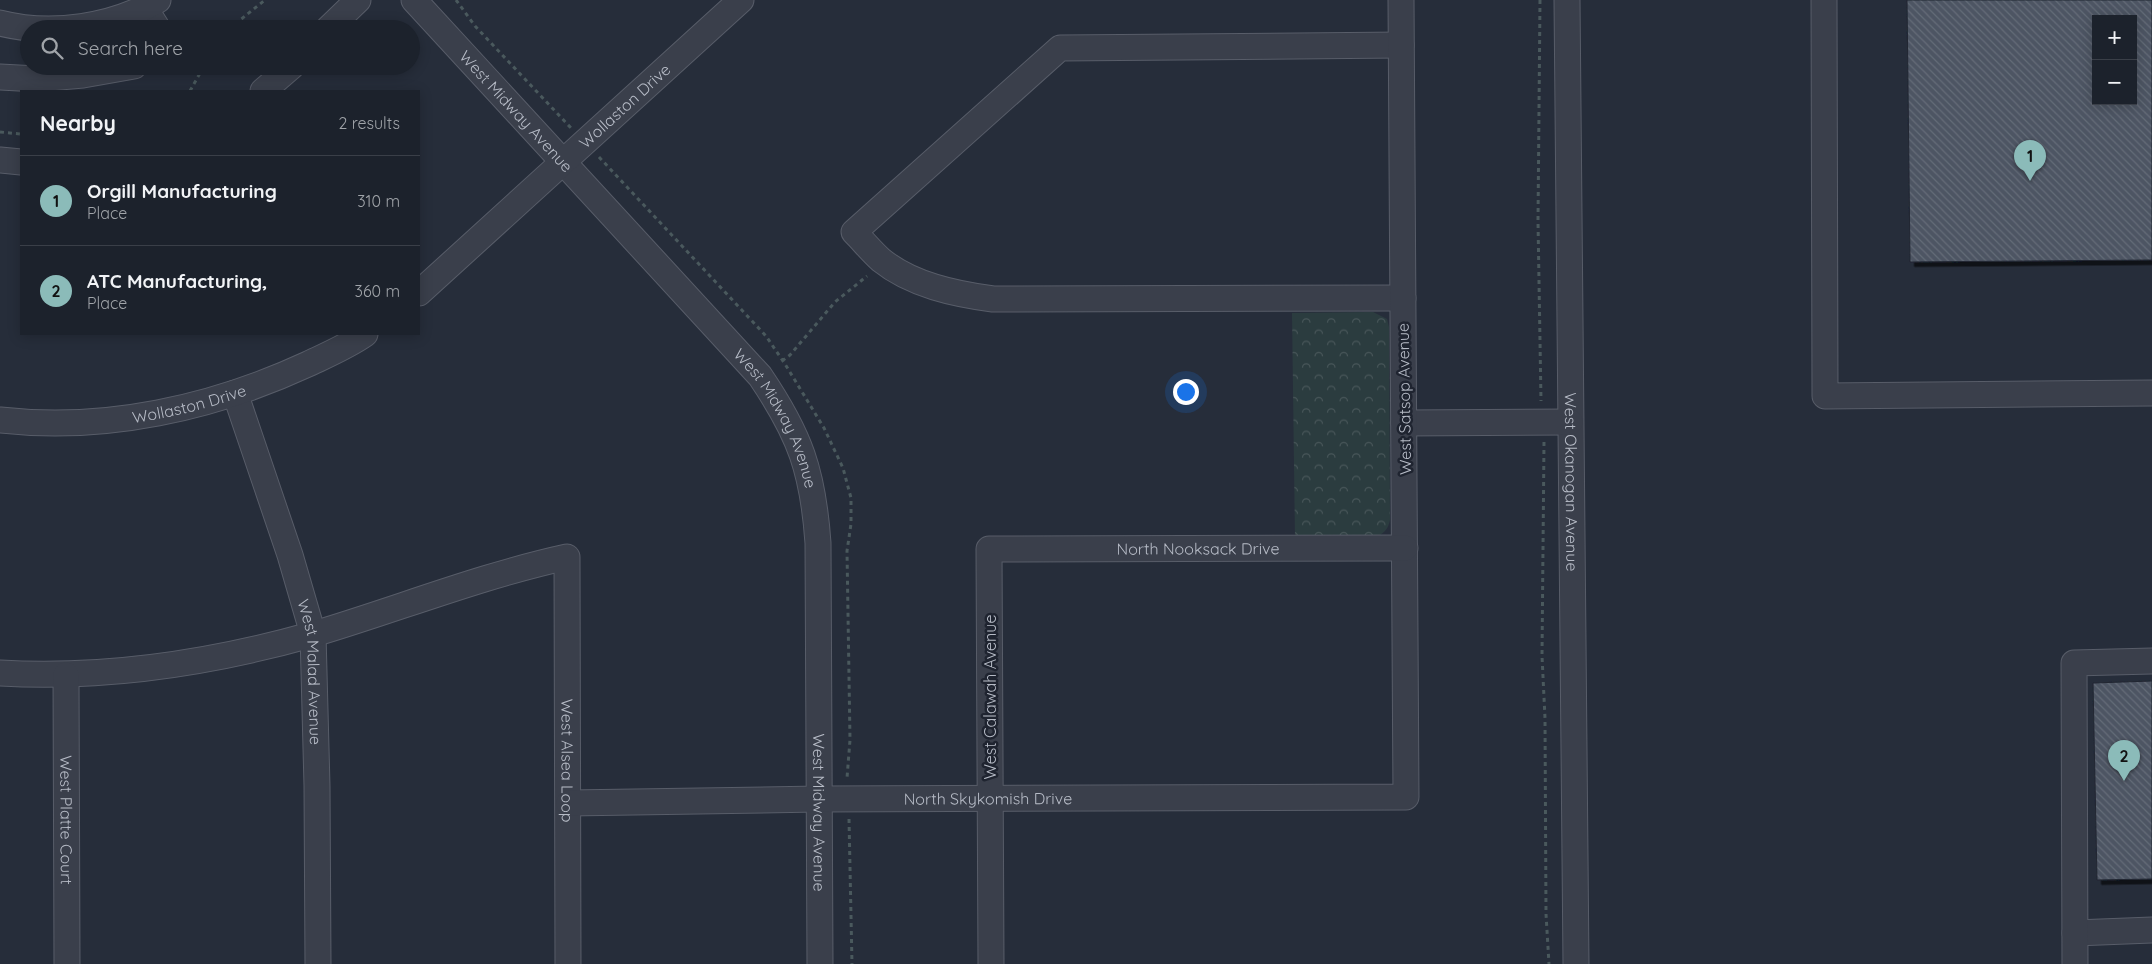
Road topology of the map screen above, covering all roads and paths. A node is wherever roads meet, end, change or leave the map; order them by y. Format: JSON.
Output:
{"nodes":[{"id":1,"x":265,"y":0,"type":"edge"},
{"id":2,"x":358,"y":0,"type":"edge"},
{"id":3,"x":414,"y":0,"type":"edge"},
{"id":4,"x":456,"y":0,"type":"edge"},
{"id":5,"x":741,"y":0,"type":"edge"},
{"id":6,"x":1401,"y":0,"type":"edge"},
{"id":7,"x":1540,"y":0,"type":"edge"},
{"id":8,"x":1567,"y":0,"type":"edge"},
{"id":9,"x":1824,"y":0,"type":"edge"},
{"id":10,"x":152,"y":4,"type":"edge"},
{"id":11,"x":112,"y":20,"type":"edge"},
{"id":12,"x":156,"y":20,"type":"edge"},
{"id":13,"x":240,"y":20,"type":"edge"},
{"id":14,"x":337,"y":20,"type":"edge"},
{"id":15,"x":0,"y":22,"type":"edge"},
{"id":16,"x":20,"y":25,"type":"edge"},
{"id":17,"x":1401,"y":46,"type":"junction"},
{"id":18,"x":83,"y":75,"type":"edge"},
{"id":19,"x":199,"y":75,"type":"edge"},
{"id":20,"x":282,"y":75,"type":"edge"},
{"id":21,"x":0,"y":77,"type":"edge"},
{"id":22,"x":191,"y":90,"type":"edge"},
{"id":23,"x":264,"y":90,"type":"edge"},
{"id":24,"x":0,"y":132,"type":"edge"},
{"id":25,"x":20,"y":134,"type":"edge"},
{"id":26,"x":585,"y":142,"type":"junction"},
{"id":27,"x":0,"y":160,"type":"edge"},
{"id":28,"x":564,"y":161,"type":"junction"},
{"id":29,"x":20,"y":162,"type":"edge"},
{"id":30,"x":868,"y":275,"type":"dead end"},
{"id":31,"x":420,"y":292,"type":"edge"},
{"id":32,"x":1403,"y":298,"type":"junction"},
{"id":33,"x":363,"y":335,"type":"edge"},
{"id":34,"x":782,"y":361,"type":"junction"},
{"id":35,"x":235,"y":392,"type":"junction"},
{"id":36,"x":2152,"y":392,"type":"edge"},
{"id":37,"x":0,"y":420,"type":"edge"},
{"id":38,"x":1543,"y":422,"type":"junction"},
{"id":39,"x":1570,"y":422,"type":"junction"},
{"id":40,"x":1404,"y":423,"type":"junction"},
{"id":41,"x":1405,"y":548,"type":"junction"},
{"id":42,"x":989,"y":549,"type":"joint"},
{"id":43,"x":313,"y":634,"type":"junction"},
{"id":44,"x":2152,"y":661,"type":"edge"},
{"id":45,"x":0,"y":673,"type":"edge"},
{"id":46,"x":66,"y":675,"type":"junction"},
{"id":47,"x":1406,"y":797,"type":"joint"},
{"id":48,"x":991,"y":798,"type":"junction"},
{"id":49,"x":819,"y":799,"type":"junction"},
{"id":50,"x":848,"y":799,"type":"junction"},
{"id":51,"x":569,"y":803,"type":"junction"},
{"id":52,"x":2152,"y":930,"type":"edge"},
{"id":53,"x":2075,"y":933,"type":"junction"},
{"id":54,"x":67,"y":964,"type":"edge"},
{"id":55,"x":318,"y":964,"type":"edge"},
{"id":56,"x":568,"y":964,"type":"edge"},
{"id":57,"x":820,"y":964,"type":"edge"},
{"id":58,"x":852,"y":964,"type":"edge"},
{"id":59,"x":991,"y":964,"type":"edge"},
{"id":60,"x":1549,"y":964,"type":"edge"},
{"id":61,"x":1576,"y":964,"type":"edge"},
{"id":62,"x":2075,"y":964,"type":"edge"}],
"edges":[{"from":1,"to":13,"type":"path"},
{"from":2,"to":14,"type":"street"},
{"from":3,"to":28,"type":"street","name":"West Midway Avenue"},
{"from":4,"to":26,"type":"path"},
{"from":5,"to":26,"type":"street","name":"Wollaston Drive"},
{"from":6,"to":17,"type":"street","name":"West Satsop Avenue"},
{"from":7,"to":38,"type":"path"},
{"from":8,"to":39,"type":"street","name":"West Okanogan Avenue"},
{"from":9,"to":36,"type":"street"},
{"from":10,"to":11,"type":"street"},
{"from":10,"to":12,"type":"street"},
{"from":15,"to":16,"type":"street"},
{"from":17,"to":32,"type":"street","name":"West Satsop Avenue"},
{"from":17,"to":32,"type":"street"},
{"from":18,"to":21,"type":"street"},
{"from":19,"to":22,"type":"path"},
{"from":20,"to":23,"type":"street"},
{"from":24,"to":25,"type":"path"},
{"from":26,"to":28,"type":"street","name":"Wollaston Drive"},
{"from":26,"to":34,"type":"path"},
{"from":27,"to":29,"type":"street"},
{"from":28,"to":31,"type":"street","name":"Wollaston Drive"},
{"from":28,"to":49,"type":"street","name":"West Midway Avenue"},
{"from":30,"to":34,"type":"path"},
{"from":32,"to":40,"type":"street","name":"West Satsop Avenue"},
{"from":33,"to":35,"type":"street","name":"Wollaston Drive"},
{"from":34,"to":50,"type":"path"},
{"from":35,"to":37,"type":"street","name":"Wollaston Drive"},
{"from":35,"to":43,"type":"street","name":"West Malad Avenue"},
{"from":38,"to":39,"type":"street"},
{"from":38,"to":40,"type":"street"},
{"from":38,"to":60,"type":"path"},
{"from":39,"to":61,"type":"street","name":"West Okanogan Avenue"},
{"from":40,"to":41,"type":"street","name":"West Satsop Avenue"},
{"from":41,"to":42,"type":"street","name":"North Nooksack Drive"},
{"from":41,"to":47,"type":"street","name":"West Satsop Avenue"},
{"from":42,"to":48,"type":"street","name":"West Calawah Avenue"},
{"from":43,"to":46,"type":"street"},
{"from":43,"to":51,"type":"street","name":"West Alsea Loop"},
{"from":43,"to":55,"type":"street","name":"West Malad Avenue"},
{"from":44,"to":53,"type":"street"},
{"from":45,"to":46,"type":"street"},
{"from":46,"to":54,"type":"street","name":"West Platte Court"},
{"from":47,"to":48,"type":"street","name":"North Skykomish Drive"},
{"from":48,"to":50,"type":"street","name":"North Skykomish Drive"},
{"from":48,"to":59,"type":"street","name":"West Calawah Avenue"},
{"from":49,"to":50,"type":"street","name":"North Skykomish Drive"},
{"from":49,"to":51,"type":"street","name":"North Skykomish Drive"},
{"from":49,"to":57,"type":"street","name":"West Midway Avenue"},
{"from":50,"to":58,"type":"path"},
{"from":51,"to":56,"type":"street","name":"West Alsea Loop"},
{"from":52,"to":53,"type":"street"},
{"from":53,"to":62,"type":"street"}]}
